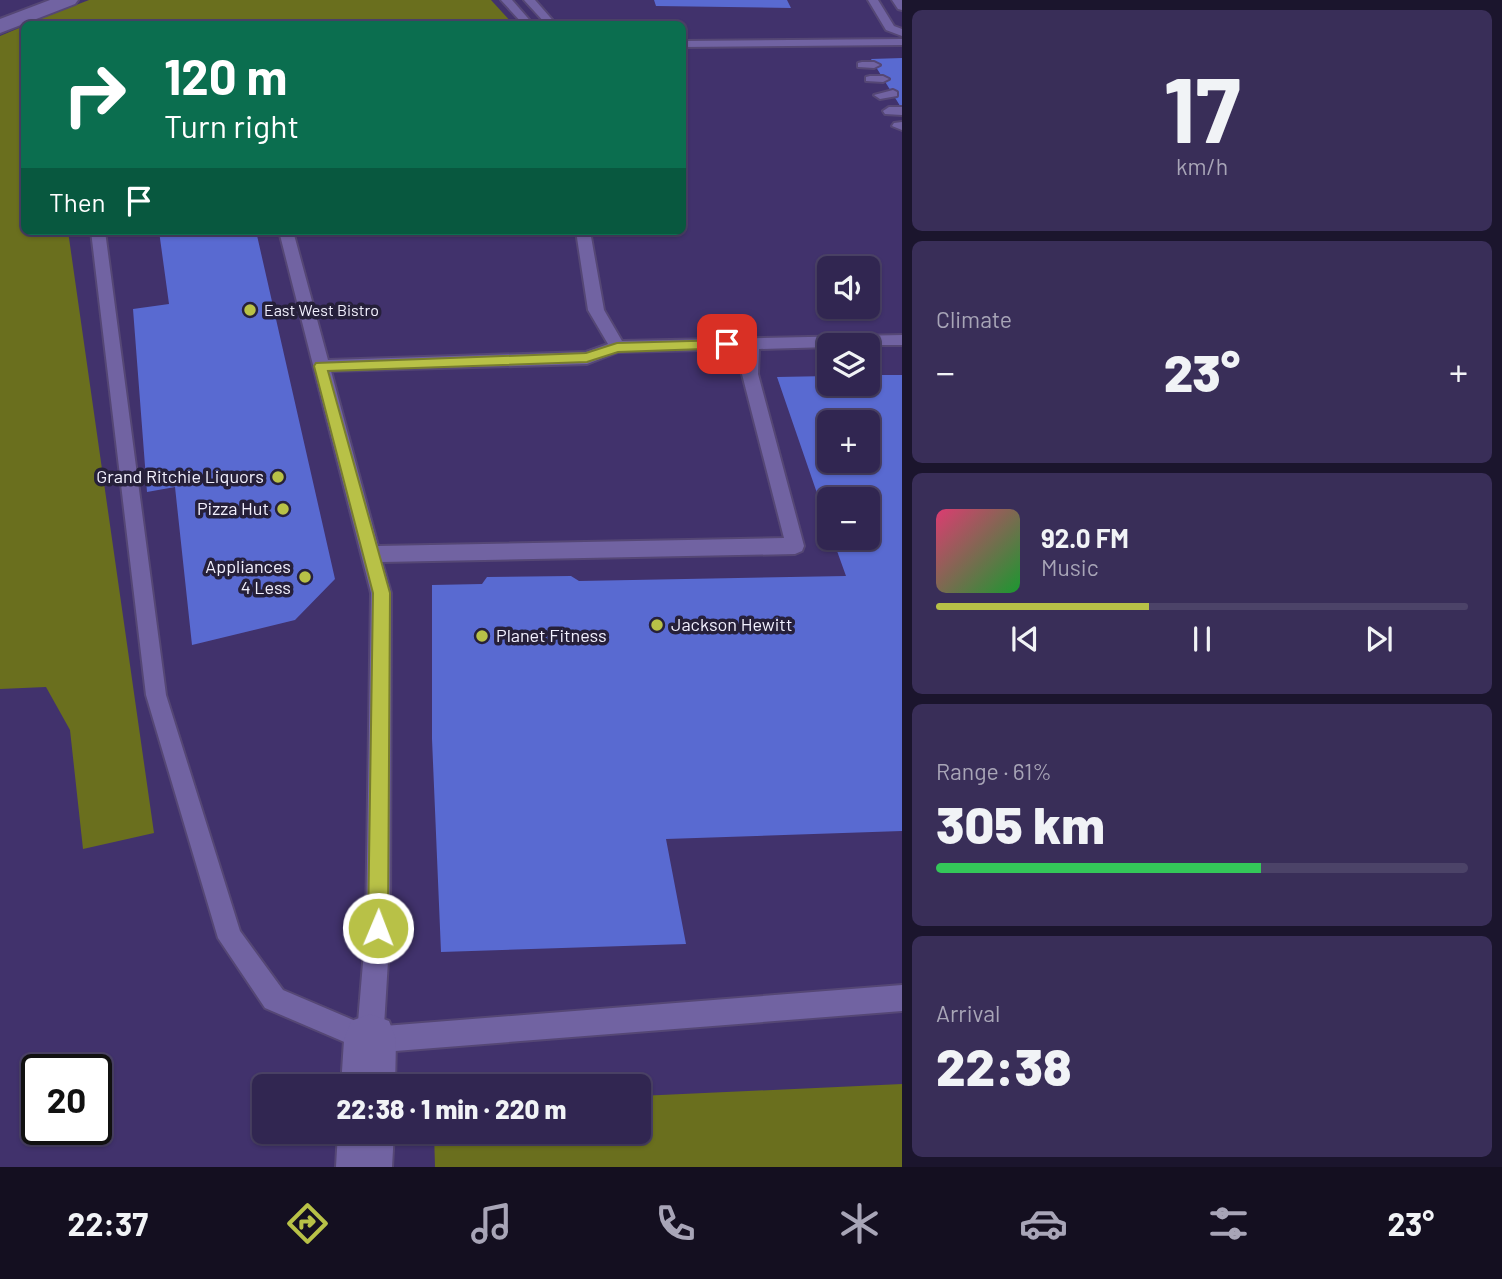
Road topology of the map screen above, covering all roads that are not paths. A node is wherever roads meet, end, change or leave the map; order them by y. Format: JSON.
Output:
{"nodes":[{"id":1,"x":68,"y":0,"type":"edge"},
{"id":2,"x":506,"y":0,"type":"edge"},
{"id":3,"x":529,"y":0,"type":"edge"},
{"id":4,"x":873,"y":0,"type":"edge"},
{"id":5,"x":897,"y":0,"type":"edge"},
{"id":6,"x":902,"y":7,"type":"edge"},
{"id":7,"x":525,"y":21,"type":"edge"},
{"id":8,"x":548,"y":21,"type":"edge"},
{"id":9,"x":0,"y":27,"type":"edge"},
{"id":10,"x":902,"y":33,"type":"edge"},
{"id":11,"x":902,"y":42,"type":"edge"},
{"id":12,"x":686,"y":44,"type":"edge"},
{"id":13,"x":893,"y":94,"type":"dead end"},
{"id":14,"x":880,"y":95,"type":"dead end"},
{"id":15,"x":99,"y":235,"type":"edge"},
{"id":16,"x":287,"y":235,"type":"edge"},
{"id":17,"x":584,"y":235,"type":"edge"},
{"id":18,"x":902,"y":340,"type":"edge"},
{"id":19,"x":751,"y":344,"type":"junction"},
{"id":20,"x":617,"y":347,"type":"junction"},
{"id":21,"x":320,"y":366,"type":"junction"},
{"id":22,"x":373,"y":554,"type":"junction"},
{"id":23,"x":902,"y":998,"type":"edge"},
{"id":24,"x":369,"y":1063,"type":"edge"},
{"id":25,"x":365,"y":1144,"type":"edge"},
{"id":26,"x":364,"y":1167,"type":"edge"}],
"edges":[{"from":1,"to":9,"type":"street"},
{"from":2,"to":7,"type":"lane"},
{"from":3,"to":8,"type":"lane"},
{"from":4,"to":10,"type":"lane"},
{"from":5,"to":6,"type":"lane"},
{"from":11,"to":12,"type":"lane"},
{"from":13,"to":14,"type":"lane"},
{"from":15,"to":24,"type":"lane"},
{"from":16,"to":21,"type":"lane"},
{"from":17,"to":20,"type":"lane"},
{"from":18,"to":19,"type":"lane"},
{"from":19,"to":20,"type":"lane"},
{"from":19,"to":22,"type":"lane"},
{"from":20,"to":21,"type":"lane"},
{"from":21,"to":22,"type":"lane"},
{"from":22,"to":24,"type":"lane"},
{"from":23,"to":24,"type":"lane"},
{"from":25,"to":26,"type":"street"}]}
